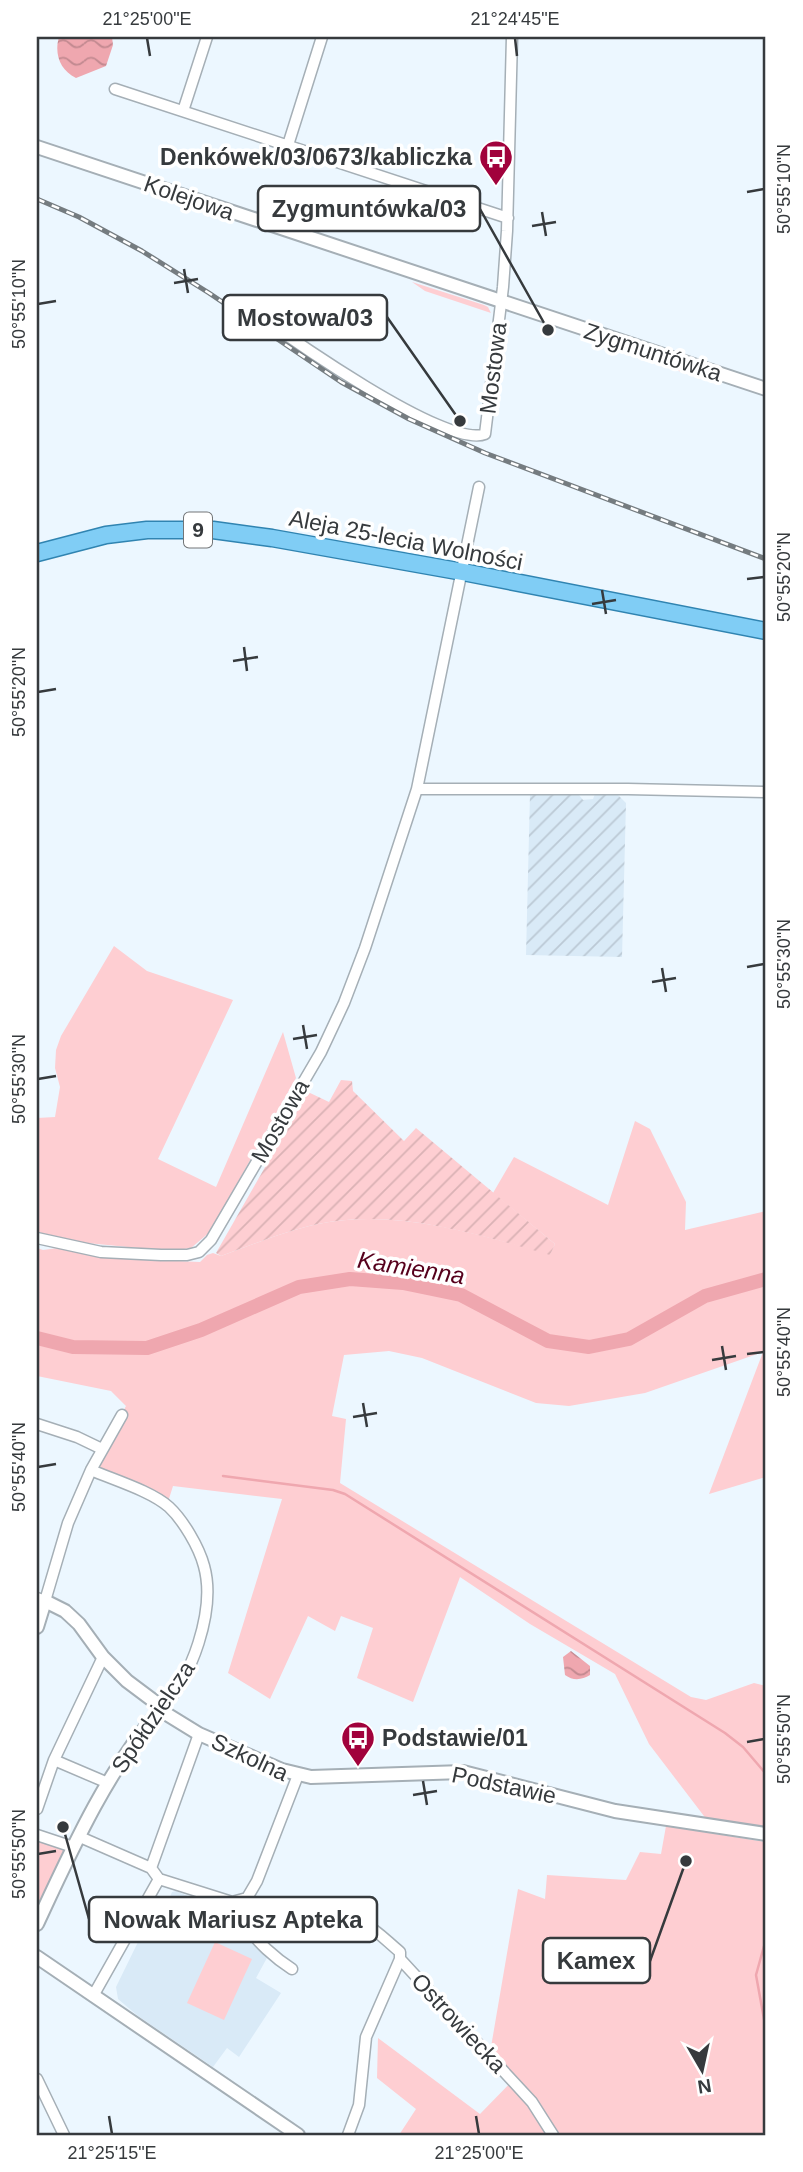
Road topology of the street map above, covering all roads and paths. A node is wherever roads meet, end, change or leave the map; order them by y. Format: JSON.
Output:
{"nodes":[{"id":1,"x":207,"y":37,"type":"edge"},
{"id":2,"x":322,"y":37,"type":"edge"},
{"id":3,"x":512,"y":37,"type":"edge"},
{"id":4,"x":115,"y":89,"type":"dead end"},
{"id":5,"x":183,"y":111,"type":"junction"},
{"id":6,"x":288,"y":145,"type":"junction"},
{"id":7,"x":37,"y":147,"type":"edge"},
{"id":8,"x":508,"y":218,"type":"junction"},
{"id":9,"x":501,"y":302,"type":"junction"},
{"id":10,"x":249,"y":308,"type":"dead end"},
{"id":11,"x":766,"y":388,"type":"edge"},
{"id":12,"x":479,"y":487,"type":"dead end"},
{"id":13,"x":37,"y":553,"type":"edge"},
{"id":14,"x":463,"y":572,"type":"junction"},
{"id":15,"x":766,"y":631,"type":"edge"},
{"id":16,"x":417,"y":789,"type":"junction"},
{"id":17,"x":766,"y":792,"type":"edge"},
{"id":18,"x":37,"y":1238,"type":"edge"},
{"id":19,"x":122,"y":1415,"type":"dead end"},
{"id":20,"x":37,"y":1424,"type":"edge"},
{"id":21,"x":102,"y":1448,"type":"junction"},
{"id":22,"x":91,"y":1470,"type":"junction"},
{"id":23,"x":41,"y":1599,"type":"edge"},
{"id":24,"x":37,"y":1627,"type":"edge"},
{"id":25,"x":103,"y":1657,"type":"junction"},
{"id":26,"x":160,"y":1710,"type":"junction"},
{"id":27,"x":199,"y":1734,"type":"junction"},
{"id":28,"x":54,"y":1760,"type":"junction"},
{"id":29,"x":37,"y":1774,"type":"edge"},
{"id":30,"x":298,"y":1775,"type":"junction"},
{"id":31,"x":48,"y":1778,"type":"junction"},
{"id":32,"x":108,"y":1783,"type":"junction"},
{"id":33,"x":37,"y":1809,"type":"edge"},
{"id":34,"x":766,"y":1834,"type":"edge"},
{"id":35,"x":37,"y":1835,"type":"edge"},
{"id":36,"x":76,"y":1842,"type":"junction"},
{"id":37,"x":151,"y":1868,"type":"junction"},
{"id":38,"x":159,"y":1880,"type":"junction"},
{"id":39,"x":242,"y":1901,"type":"junction"},
{"id":40,"x":332,"y":1920,"type":"dead end"},
{"id":41,"x":37,"y":1924,"type":"edge"},
{"id":42,"x":400,"y":1959,"type":"junction"},
{"id":43,"x":38,"y":1960,"type":"edge"},
{"id":44,"x":292,"y":1969,"type":"dead end"},
{"id":45,"x":93,"y":1996,"type":"junction"},
{"id":46,"x":37,"y":2079,"type":"edge"},
{"id":47,"x":64,"y":2135,"type":"edge"},
{"id":48,"x":298,"y":2135,"type":"edge"},
{"id":49,"x":348,"y":2135,"type":"edge"},
{"id":50,"x":553,"y":2135,"type":"edge"}],
"edges":[{"from":1,"to":5,"type":"street"},
{"from":2,"to":6,"type":"street"},
{"from":3,"to":8,"type":"street","name":"Mostowa"},
{"from":4,"to":5,"type":"street"},
{"from":5,"to":6,"type":"street"},
{"from":6,"to":8,"type":"street"},
{"from":7,"to":9,"type":"street","name":"Kolejowa"},
{"from":8,"to":9,"type":"street","name":"Mostowa"},
{"from":9,"to":10,"type":"street","name":"Mostowa"},
{"from":9,"to":11,"type":"street","name":"Zygmuntówka"},
{"from":12,"to":14,"type":"street","name":"Mostowa"},
{"from":13,"to":14,"type":"main road","name":"Aleja 25-lecia Wolności","number":"9"},
{"from":14,"to":15,"type":"main road","name":"Aleja 25-lecia Wolności","number":"9"},
{"from":14,"to":16,"type":"street","name":"Mostowa"},
{"from":16,"to":17,"type":"street"},
{"from":16,"to":18,"type":"street","name":"Mostowa"},
{"from":19,"to":21,"type":"street"},
{"from":20,"to":21,"type":"street"},
{"from":21,"to":22,"type":"street"},
{"from":22,"to":23,"type":"street"},
{"from":22,"to":26,"type":"street","name":"Spółdzielcza"},
{"from":23,"to":24,"type":"street"},
{"from":23,"to":25,"type":"street","name":"Szkolna"},
{"from":25,"to":26,"type":"street","name":"Szkolna"},
{"from":25,"to":28,"type":"street"},
{"from":26,"to":27,"type":"street","name":"Szkolna"},
{"from":26,"to":32,"type":"street","name":"Spółdzielcza"},
{"from":27,"to":30,"type":"street","name":"Szkolna"},
{"from":27,"to":37,"type":"street"},
{"from":28,"to":31,"type":"street"},
{"from":28,"to":32,"type":"street"},
{"from":29,"to":31,"type":"street"},
{"from":30,"to":34,"type":"street","name":"Podstawie"},
{"from":30,"to":39,"type":"street","name":"Szkolna"},
{"from":31,"to":33,"type":"street"},
{"from":32,"to":36,"type":"street","name":"Spółdzielcza"},
{"from":35,"to":36,"type":"street"},
{"from":36,"to":37,"type":"street"},
{"from":36,"to":41,"type":"street","name":"Spółdzielcza"},
{"from":37,"to":38,"type":"street"},
{"from":38,"to":39,"type":"street"},
{"from":38,"to":45,"type":"street"},
{"from":39,"to":44,"type":"street"},
{"from":40,"to":42,"type":"street"},
{"from":42,"to":49,"type":"street","name":"Ostrowiecka"},
{"from":42,"to":50,"type":"street","name":"Ostrowiecka"},
{"from":43,"to":45,"type":"street"},
{"from":45,"to":48,"type":"street"},
{"from":46,"to":47,"type":"street"}]}
